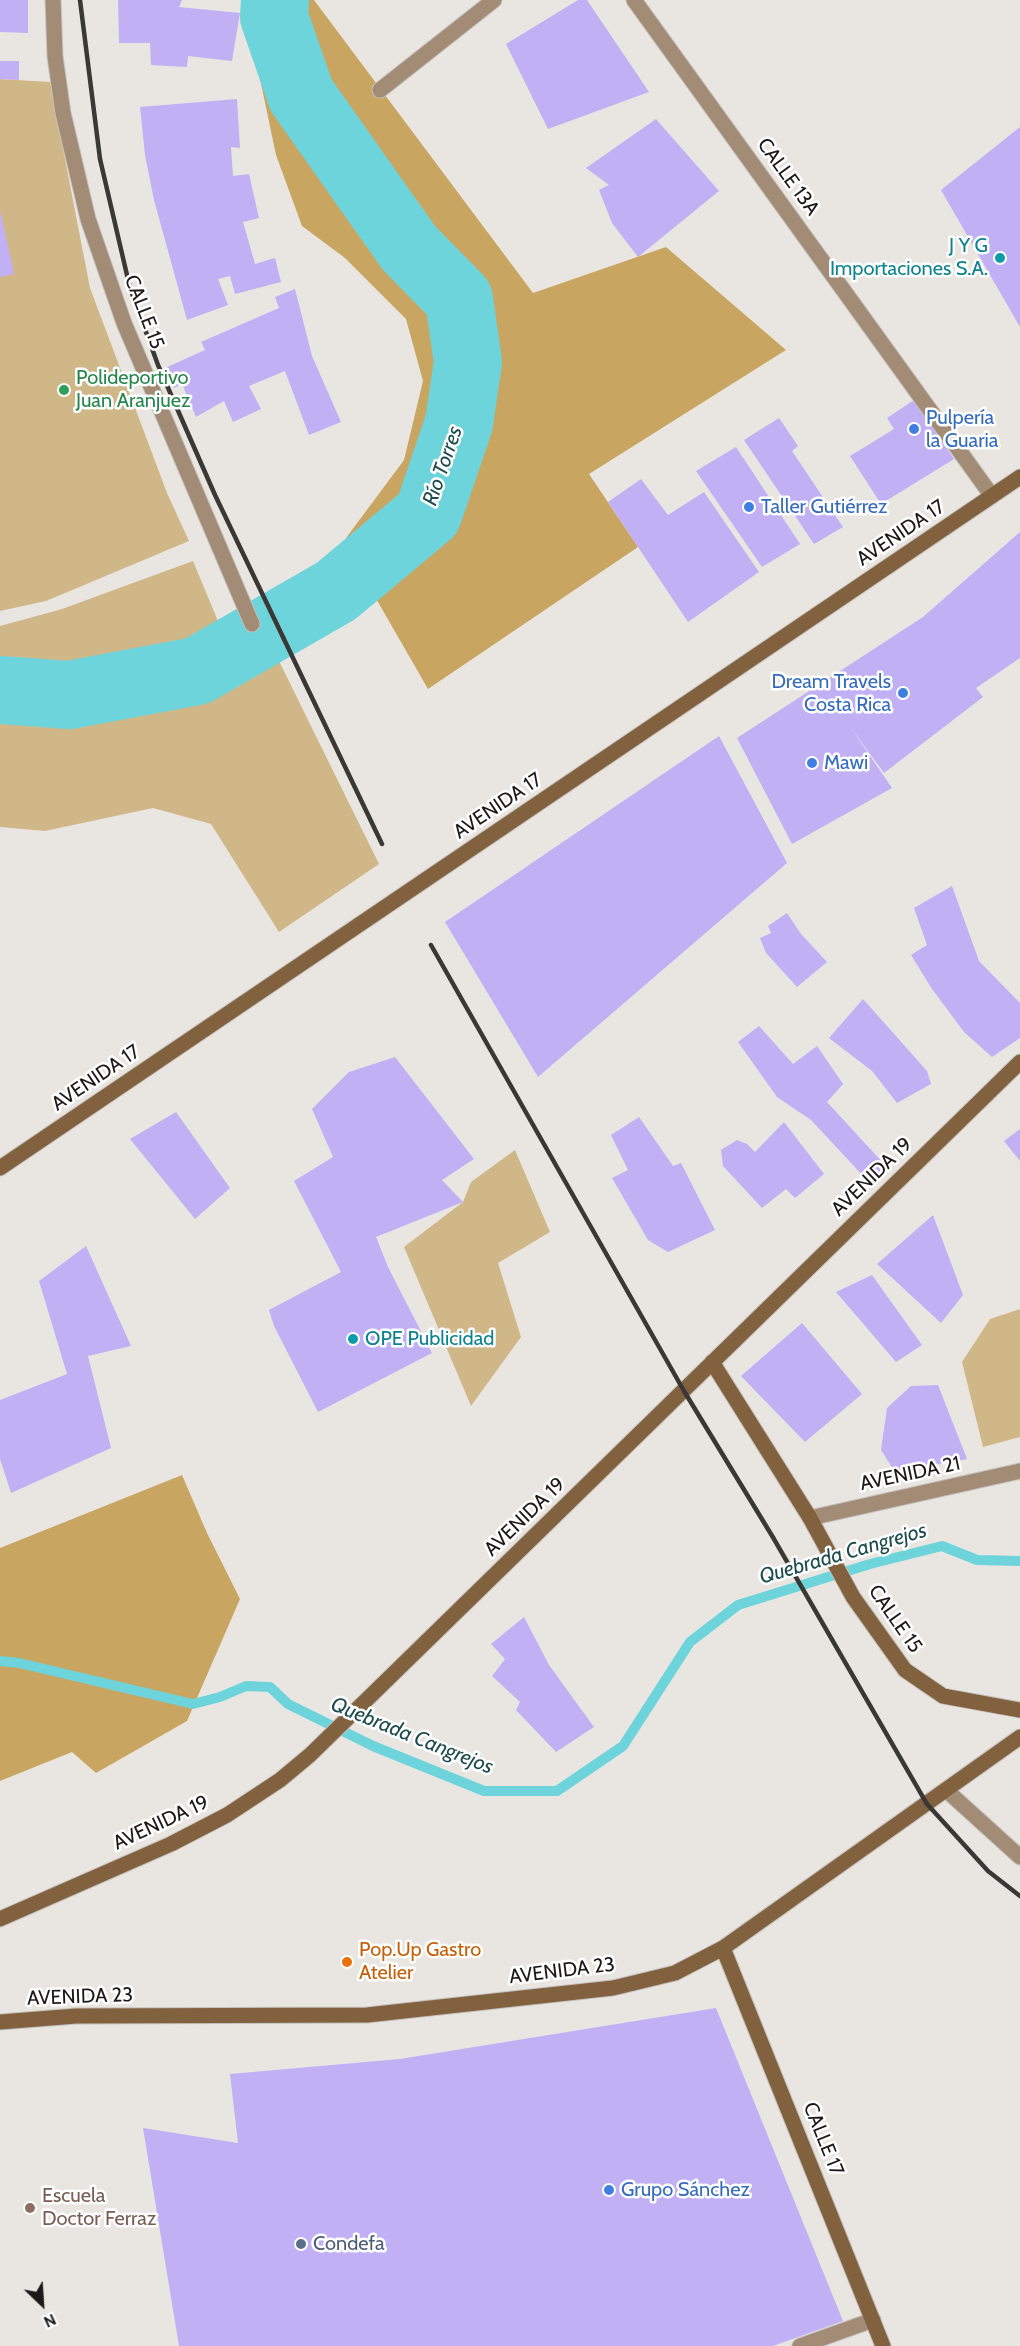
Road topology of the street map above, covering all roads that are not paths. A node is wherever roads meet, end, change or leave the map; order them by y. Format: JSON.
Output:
{"nodes":[{"id":1,"x":53,"y":0,"type":"edge"},
{"id":2,"x":494,"y":0,"type":"edge"},
{"id":3,"x":634,"y":0,"type":"edge"},
{"id":4,"x":380,"y":90,"type":"dead end"},
{"id":5,"x":1020,"y":477,"type":"edge"},
{"id":6,"x":992,"y":496,"type":"junction"},
{"id":7,"x":252,"y":624,"type":"dead end"},
{"id":8,"x":1020,"y":1062,"type":"edge"},
{"id":9,"x":0,"y":1168,"type":"edge"},
{"id":10,"x":712,"y":1362,"type":"junction"},
{"id":11,"x":1020,"y":1471,"type":"edge"},
{"id":12,"x":811,"y":1520,"type":"junction"},
{"id":13,"x":1020,"y":1710,"type":"edge"},
{"id":14,"x":1020,"y":1737,"type":"edge"},
{"id":15,"x":946,"y":1790,"type":"junction"},
{"id":16,"x":1020,"y":1857,"type":"edge"},
{"id":17,"x":0,"y":1919,"type":"edge"},
{"id":18,"x":723,"y":1948,"type":"junction"},
{"id":19,"x":0,"y":2022,"type":"edge"},
{"id":20,"x":873,"y":2320,"type":"junction"},
{"id":21,"x":800,"y":2346,"type":"edge"},
{"id":22,"x":883,"y":2346,"type":"edge"}],
"edges":[{"from":1,"to":7,"type":"street","name":"CALLE 15"},
{"from":2,"to":4,"type":"street"},
{"from":3,"to":6,"type":"street","name":"CALLE 13A"},
{"from":5,"to":6,"type":"main road","name":"AVENIDA 17"},
{"from":6,"to":9,"type":"main road","name":"AVENIDA 17"},
{"from":8,"to":10,"type":"main road","name":"AVENIDA 19"},
{"from":10,"to":12,"type":"main road","name":"CALLE 15"},
{"from":10,"to":17,"type":"main road","name":"AVENIDA 19"},
{"from":11,"to":12,"type":"street","name":"AVENIDA 21"},
{"from":12,"to":13,"type":"main road","name":"CALLE 15"},
{"from":14,"to":15,"type":"main road","name":"AVENIDA 23"},
{"from":15,"to":16,"type":"street"},
{"from":15,"to":18,"type":"main road","name":"AVENIDA 23"},
{"from":18,"to":19,"type":"main road","name":"AVENIDA 23"},
{"from":18,"to":20,"type":"main road","name":"CALLE 17"},
{"from":20,"to":21,"type":"street"},
{"from":20,"to":22,"type":"main road","name":"CALLE 17"}]}
